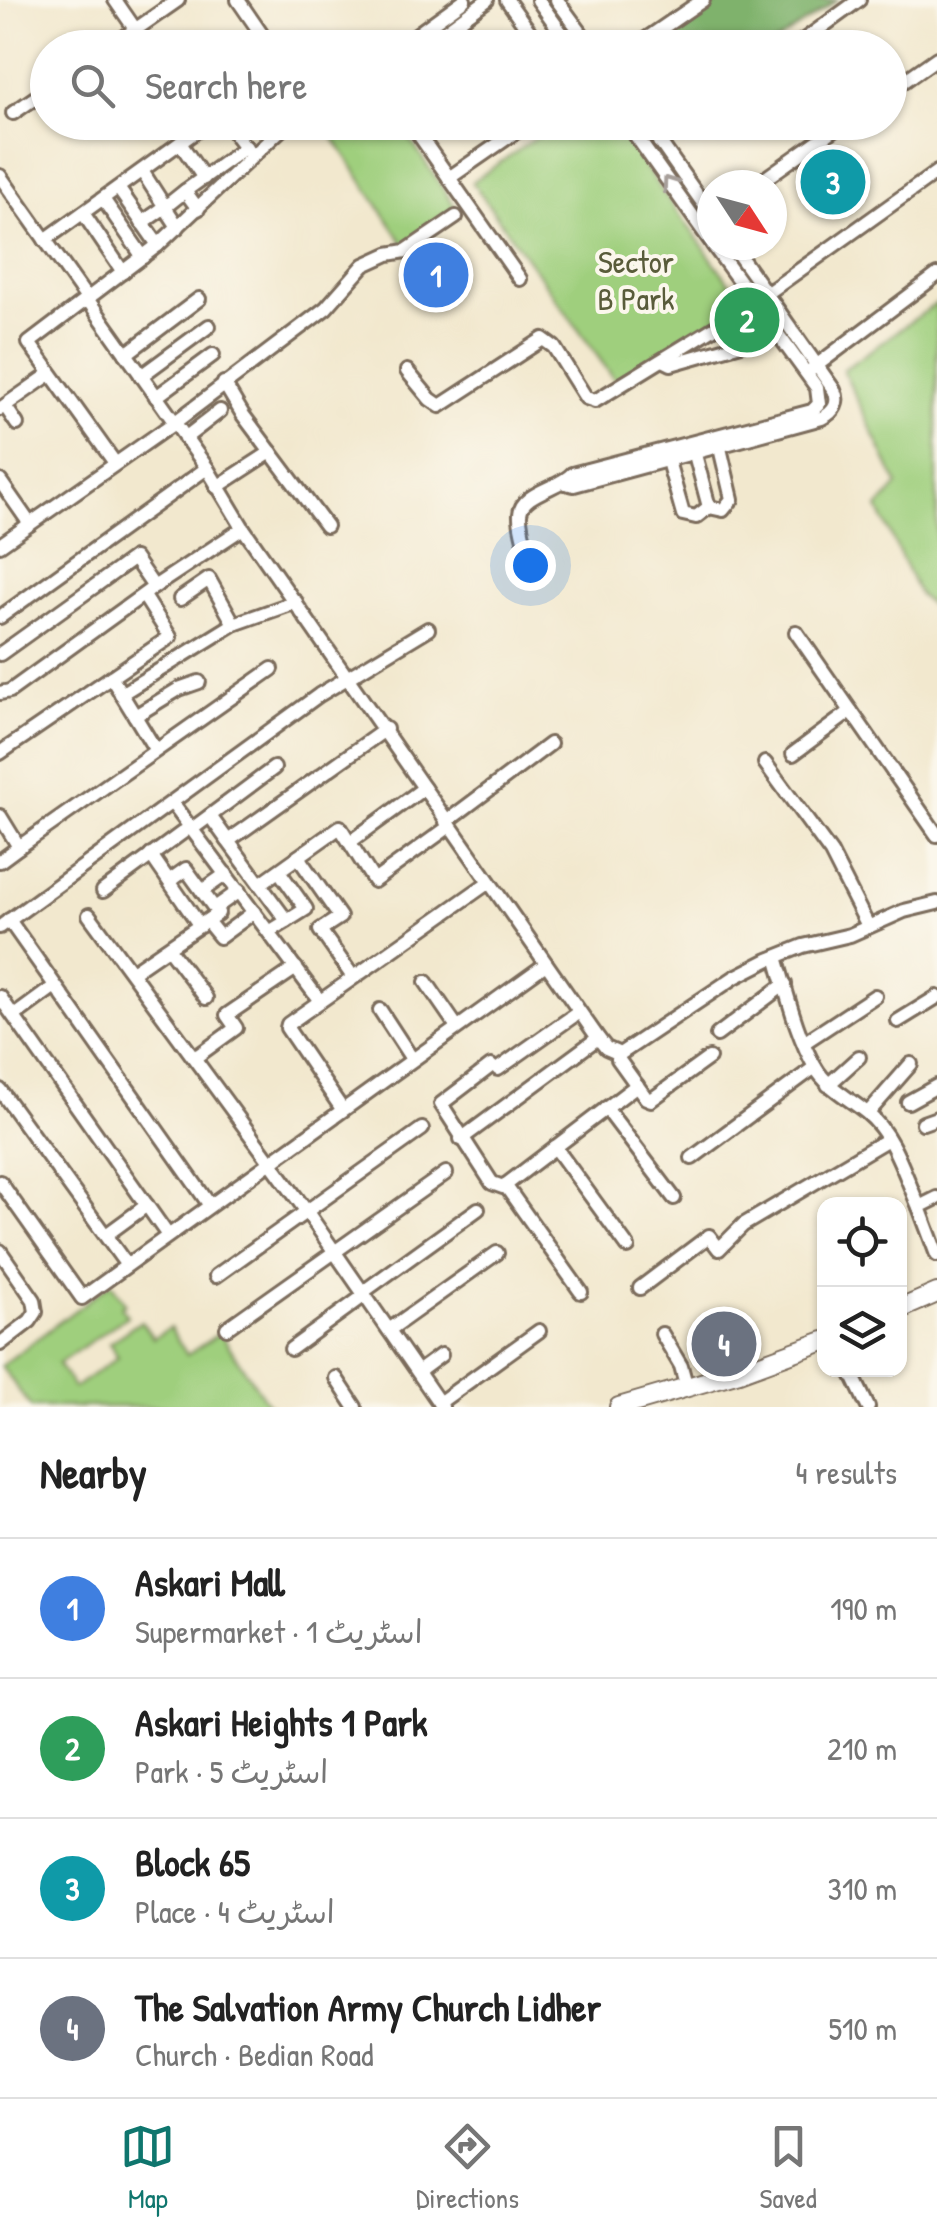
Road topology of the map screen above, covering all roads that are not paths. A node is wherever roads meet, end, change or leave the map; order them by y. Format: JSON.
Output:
{"nodes":[{"id":1,"x":115,"y":0,"type":"edge"},
{"id":2,"x":178,"y":0,"type":"edge"},
{"id":3,"x":238,"y":0,"type":"edge"},
{"id":4,"x":464,"y":0,"type":"edge"},
{"id":5,"x":487,"y":0,"type":"edge"},
{"id":6,"x":507,"y":0,"type":"edge"},
{"id":7,"x":538,"y":0,"type":"edge"},
{"id":8,"x":557,"y":0,"type":"edge"},
{"id":9,"x":702,"y":0,"type":"edge"},
{"id":10,"x":859,"y":0,"type":"edge"},
{"id":11,"x":135,"y":29,"type":"joint"},
{"id":12,"x":259,"y":30,"type":"edge"},
{"id":13,"x":423,"y":30,"type":"edge"},
{"id":14,"x":446,"y":30,"type":"edge"},
{"id":15,"x":528,"y":30,"type":"edge"},
{"id":16,"x":559,"y":30,"type":"edge"},
{"id":17,"x":579,"y":30,"type":"edge"},
{"id":18,"x":660,"y":30,"type":"edge"},
{"id":19,"x":817,"y":30,"type":"edge"},
{"id":20,"x":937,"y":58,"type":"edge"},
{"id":21,"x":907,"y":79,"type":"edge"},
{"id":22,"x":30,"y":102,"type":"edge"},
{"id":23,"x":14,"y":113,"type":"dead end"},
{"id":24,"x":184,"y":140,"type":"edge"},
{"id":25,"x":240,"y":140,"type":"edge"},
{"id":26,"x":266,"y":140,"type":"edge"},
{"id":27,"x":423,"y":140,"type":"edge"},
{"id":28,"x":504,"y":140,"type":"edge"},
{"id":29,"x":639,"y":140,"type":"edge"},
{"id":30,"x":662,"y":140,"type":"edge"},
{"id":31,"x":820,"y":140,"type":"edge"},
{"id":32,"x":659,"y":142,"type":"joint"},
{"id":33,"x":180,"y":143,"type":"junction"},
{"id":34,"x":250,"y":152,"type":"junction"},
{"id":35,"x":777,"y":170,"type":"edge"},
{"id":36,"x":142,"y":171,"type":"junction"},
{"id":37,"x":937,"y":172,"type":"edge"},
{"id":38,"x":0,"y":176,"type":"edge"},
{"id":39,"x":204,"y":178,"type":"junction"},
{"id":40,"x":449,"y":178,"type":"junction"},
{"id":41,"x":118,"y":188,"type":"junction"},
{"id":42,"x":185,"y":191,"type":"junction"},
{"id":43,"x":697,"y":195,"type":"edge"},
{"id":44,"x":103,"y":199,"type":"junction"},
{"id":45,"x":165,"y":207,"type":"junction"},
{"id":46,"x":198,"y":208,"type":"junction"},
{"id":47,"x":84,"y":212,"type":"junction"},
{"id":48,"x":456,"y":217,"type":"dead end"},
{"id":49,"x":697,"y":222,"type":"edge"},
{"id":50,"x":142,"y":223,"type":"junction"},
{"id":51,"x":178,"y":227,"type":"junction"},
{"id":52,"x":46,"y":240,"type":"junction"},
{"id":53,"x":158,"y":245,"type":"junction"},
{"id":54,"x":143,"y":257,"type":"junction"},
{"id":55,"x":727,"y":260,"type":"edge"},
{"id":56,"x":740,"y":260,"type":"edge"},
{"id":57,"x":124,"y":272,"type":"junction"},
{"id":58,"x":937,"y":275,"type":"edge"},
{"id":59,"x":520,"y":279,"type":"dead end"},
{"id":60,"x":761,"y":298,"type":"junction"},
{"id":61,"x":198,"y":299,"type":"dead end"},
{"id":62,"x":88,"y":300,"type":"junction"},
{"id":63,"x":209,"y":326,"type":"dead end"},
{"id":64,"x":776,"y":334,"type":"junction"},
{"id":65,"x":126,"y":354,"type":"junction"},
{"id":66,"x":213,"y":354,"type":"dead end"},
{"id":67,"x":665,"y":360,"type":"junction"},
{"id":68,"x":812,"y":369,"type":"junction"},
{"id":69,"x":407,"y":371,"type":"dead end"},
{"id":70,"x":50,"y":374,"type":"junction"},
{"id":71,"x":141,"y":376,"type":"junction"},
{"id":72,"x":224,"y":382,"type":"junction"},
{"id":73,"x":156,"y":398,"type":"junction"},
{"id":74,"x":820,"y":401,"type":"junction"},
{"id":75,"x":2,"y":407,"type":"edge"},
{"id":76,"x":835,"y":407,"type":"junction"},
{"id":77,"x":220,"y":411,"type":"dead end"},
{"id":78,"x":174,"y":423,"type":"junction"},
{"id":79,"x":17,"y":424,"type":"dead end"},
{"id":80,"x":185,"y":438,"type":"junction"},
{"id":81,"x":720,"y":448,"type":"junction"},
{"id":82,"x":694,"y":449,"type":"junction"},
{"id":83,"x":271,"y":452,"type":"junction"},
{"id":84,"x":668,"y":461,"type":"junction"},
{"id":85,"x":115,"y":463,"type":"junction"},
{"id":86,"x":207,"y":468,"type":"junction"},
{"id":87,"x":0,"y":481,"type":"edge"},
{"id":88,"x":565,"y":483,"type":"junction"},
{"id":89,"x":217,"y":487,"type":"junction"},
{"id":90,"x":709,"y":507,"type":"junction"},
{"id":91,"x":30,"y":524,"type":"junction"},
{"id":92,"x":326,"y":526,"type":"dead end"},
{"id":93,"x":243,"y":528,"type":"junction"},
{"id":94,"x":0,"y":545,"type":"edge"},
{"id":95,"x":528,"y":556,"type":"dead end"},
{"id":96,"x":149,"y":592,"type":"junction"},
{"id":97,"x":180,"y":599,"type":"dead end"},
{"id":98,"x":296,"y":602,"type":"junction"},
{"id":99,"x":0,"y":617,"type":"edge"},
{"id":100,"x":234,"y":624,"type":"junction"},
{"id":101,"x":428,"y":629,"type":"dead end"},
{"id":102,"x":796,"y":632,"type":"dead end"},
{"id":103,"x":0,"y":654,"type":"edge"},
{"id":104,"x":272,"y":669,"type":"dead end"},
{"id":105,"x":112,"y":677,"type":"junction"},
{"id":106,"x":348,"y":678,"type":"junction"},
{"id":107,"x":199,"y":682,"type":"dead end"},
{"id":108,"x":0,"y":693,"type":"edge"},
{"id":109,"x":121,"y":694,"type":"junction"},
{"id":110,"x":851,"y":711,"type":"junction"},
{"id":111,"x":134,"y":716,"type":"junction"},
{"id":112,"x":386,"y":729,"type":"junction"},
{"id":113,"x":550,"y":744,"type":"dead end"},
{"id":114,"x":155,"y":749,"type":"junction"},
{"id":115,"x":0,"y":753,"type":"edge"},
{"id":116,"x":793,"y":754,"type":"dead end"},
{"id":117,"x":765,"y":763,"type":"dead end"},
{"id":118,"x":274,"y":768,"type":"dead end"},
{"id":119,"x":424,"y":788,"type":"junction"},
{"id":120,"x":172,"y":803,"type":"junction"},
{"id":121,"x":0,"y":816,"type":"edge"},
{"id":122,"x":210,"y":816,"type":"junction"},
{"id":123,"x":448,"y":824,"type":"junction"},
{"id":124,"x":191,"y":828,"type":"junction"},
{"id":125,"x":937,"y":835,"type":"edge"},
{"id":126,"x":228,"y":841,"type":"junction"},
{"id":127,"x":350,"y":842,"type":"junction"},
{"id":128,"x":20,"y":847,"type":"junction"},
{"id":129,"x":151,"y":855,"type":"junction"},
{"id":130,"x":298,"y":857,"type":"junction"},
{"id":131,"x":0,"y":860,"type":"edge"},
{"id":132,"x":279,"y":871,"type":"junction"},
{"id":133,"x":226,"y":874,"type":"junction"},
{"id":134,"x":169,"y":882,"type":"junction"},
{"id":135,"x":489,"y":882,"type":"junction"},
{"id":136,"x":260,"y":884,"type":"junction"},
{"id":137,"x":202,"y":890,"type":"junction"},
{"id":138,"x":103,"y":891,"type":"dead end"},
{"id":139,"x":238,"y":892,"type":"junction"},
{"id":140,"x":937,"y":903,"type":"edge"},
{"id":141,"x":254,"y":912,"type":"junction"},
{"id":142,"x":89,"y":915,"type":"dead end"},
{"id":143,"x":207,"y":918,"type":"junction"},
{"id":144,"x":287,"y":921,"type":"junction"},
{"id":145,"x":4,"y":923,"type":"edge"},
{"id":146,"x":868,"y":926,"type":"junction"},
{"id":147,"x":268,"y":932,"type":"junction"},
{"id":148,"x":168,"y":948,"type":"junction"},
{"id":149,"x":776,"y":957,"type":"junction"},
{"id":150,"x":546,"y":964,"type":"junction"},
{"id":151,"x":296,"y":968,"type":"junction"},
{"id":152,"x":132,"y":972,"type":"junction"},
{"id":153,"x":353,"y":977,"type":"junction"},
{"id":154,"x":426,"y":982,"type":"dead end"},
{"id":155,"x":784,"y":984,"type":"junction"},
{"id":156,"x":56,"y":986,"type":"junction"},
{"id":157,"x":875,"y":996,"type":"dead end"},
{"id":158,"x":0,"y":997,"type":"edge"},
{"id":159,"x":937,"y":997,"type":"edge"},
{"id":160,"x":206,"y":998,"type":"dead end"},
{"id":161,"x":320,"y":1000,"type":"junction"},
{"id":162,"x":380,"y":1010,"type":"dead end"},
{"id":163,"x":580,"y":1012,"type":"junction"},
{"id":164,"x":14,"y":1016,"type":"junction"},
{"id":165,"x":898,"y":1021,"type":"dead end"},
{"id":166,"x":457,"y":1027,"type":"junction"},
{"id":167,"x":717,"y":1035,"type":"dead end"},
{"id":168,"x":598,"y":1038,"type":"junction"},
{"id":169,"x":805,"y":1042,"type":"junction"},
{"id":170,"x":620,"y":1054,"type":"junction"},
{"id":171,"x":196,"y":1057,"type":"junction"},
{"id":172,"x":859,"y":1057,"type":"dead end"},
{"id":173,"x":709,"y":1058,"type":"dead end"},
{"id":174,"x":412,"y":1059,"type":"junction"},
{"id":175,"x":910,"y":1064,"type":"dead end"},
{"id":176,"x":815,"y":1067,"type":"junction"},
{"id":177,"x":637,"y":1085,"type":"junction"},
{"id":178,"x":828,"y":1085,"type":"junction"},
{"id":179,"x":937,"y":1086,"type":"edge"},
{"id":180,"x":0,"y":1090,"type":"edge"},
{"id":181,"x":908,"y":1102,"type":"dead end"},
{"id":182,"x":606,"y":1108,"type":"junction"},
{"id":183,"x":342,"y":1109,"type":"junction"},
{"id":184,"x":868,"y":1113,"type":"junction"},
{"id":185,"x":422,"y":1129,"type":"dead end"},
{"id":186,"x":888,"y":1139,"type":"junction"},
{"id":187,"x":461,"y":1140,"type":"junction"},
{"id":188,"x":555,"y":1147,"type":"junction"},
{"id":189,"x":692,"y":1158,"type":"dead end"},
{"id":190,"x":270,"y":1160,"type":"junction"},
{"id":191,"x":446,"y":1173,"type":"dead end"},
{"id":192,"x":0,"y":1182,"type":"edge"},
{"id":193,"x":505,"y":1185,"type":"junction"},
{"id":194,"x":674,"y":1198,"type":"dead end"},
{"id":195,"x":937,"y":1198,"type":"edge"},
{"id":196,"x":210,"y":1204,"type":"junction"},
{"id":197,"x":147,"y":1206,"type":"junction"},
{"id":198,"x":478,"y":1208,"type":"dead end"},
{"id":199,"x":919,"y":1208,"type":"junction"},
{"id":200,"x":307,"y":1212,"type":"junction"},
{"id":201,"x":167,"y":1234,"type":"junction"},
{"id":202,"x":106,"y":1235,"type":"junction"},
{"id":203,"x":628,"y":1247,"type":"dead end"},
{"id":204,"x":0,"y":1251,"type":"edge"},
{"id":205,"x":334,"y":1252,"type":"junction"},
{"id":206,"x":497,"y":1254,"type":"dead end"},
{"id":207,"x":937,"y":1256,"type":"edge"},
{"id":208,"x":126,"y":1264,"type":"junction"},
{"id":209,"x":216,"y":1276,"type":"dead end"},
{"id":210,"x":640,"y":1288,"type":"dead end"},
{"id":211,"x":581,"y":1292,"type":"dead end"},
{"id":212,"x":937,"y":1293,"type":"edge"},
{"id":213,"x":364,"y":1294,"type":"junction"},
{"id":214,"x":907,"y":1306,"type":"edge"},
{"id":215,"x":228,"y":1328,"type":"dead end"},
{"id":216,"x":389,"y":1330,"type":"junction"},
{"id":217,"x":540,"y":1331,"type":"dead end"},
{"id":218,"x":662,"y":1334,"type":"dead end"},
{"id":219,"x":817,"y":1343,"type":"edge"},
{"id":220,"x":0,"y":1344,"type":"edge"},
{"id":221,"x":291,"y":1348,"type":"dead end"},
{"id":222,"x":441,"y":1355,"type":"dead end"},
{"id":223,"x":418,"y":1372,"type":"junction"},
{"id":224,"x":853,"y":1377,"type":"edge"},
{"id":225,"x":336,"y":1378,"type":"dead end"},
{"id":226,"x":687,"y":1388,"type":"junction"},
{"id":227,"x":440,"y":1405,"type":"edge"},
{"id":228,"x":355,"y":1407,"type":"edge"},
{"id":229,"x":620,"y":1407,"type":"edge"},
{"id":230,"x":868,"y":1407,"type":"edge"}],
"edges":[{"from":1,"to":11,"type":"street"},
{"from":2,"to":11,"type":"street"},
{"from":3,"to":12,"type":"street"},
{"from":4,"to":13,"type":"street"},
{"from":5,"to":14,"type":"street"},
{"from":6,"to":15,"type":"street"},
{"from":7,"to":16,"type":"street"},
{"from":8,"to":17,"type":"street"},
{"from":9,"to":18,"type":"street"},
{"from":10,"to":19,"type":"street"},
{"from":20,"to":21,"type":"street"},
{"from":22,"to":23,"type":"street"},
{"from":24,"to":33,"type":"street"},
{"from":25,"to":34,"type":"street"},
{"from":26,"to":34,"type":"street"},
{"from":27,"to":40,"type":"street"},
{"from":28,"to":40,"type":"street"},
{"from":49,"to":29,"type":"street","one_way":true},
{"from":30,"to":32,"type":"street"},
{"from":31,"to":35,"type":"street"},
{"from":32,"to":43,"type":"street"},
{"from":33,"to":36,"type":"street"},
{"from":33,"to":39,"type":"street"},
{"from":34,"to":39,"type":"street"},
{"from":34,"to":46,"type":"street"},
{"from":36,"to":41,"type":"street"},
{"from":36,"to":45,"type":"street"},
{"from":37,"to":60,"type":"street"},
{"from":38,"to":52,"type":"street"},
{"from":39,"to":42,"type":"street"},
{"from":40,"to":59,"type":"street"},
{"from":41,"to":44,"type":"street"},
{"from":41,"to":50,"type":"street"},
{"from":42,"to":45,"type":"street"},
{"from":42,"to":46,"type":"street"},
{"from":44,"to":47,"type":"street"},
{"from":44,"to":54,"type":"street"},
{"from":45,"to":50,"type":"street"},
{"from":45,"to":51,"type":"street"},
{"from":46,"to":51,"type":"street"},
{"from":47,"to":52,"type":"street"},
{"from":47,"to":57,"type":"street"},
{"from":48,"to":72,"type":"street"},
{"from":50,"to":53,"type":"street"},
{"from":51,"to":53,"type":"street"},
{"from":52,"to":62,"type":"street"},
{"from":53,"to":54,"type":"street"},
{"from":54,"to":57,"type":"street"},
{"from":55,"to":60,"type":"street"},
{"from":56,"to":60,"type":"street"},
{"from":57,"to":62,"type":"street"},
{"from":58,"to":68,"type":"street"},
{"from":60,"to":64,"type":"street"},
{"from":60,"to":67,"type":"street"},
{"from":60,"to":68,"type":"street"},
{"from":61,"to":65,"type":"street"},
{"from":62,"to":65,"type":"street"},
{"from":62,"to":70,"type":"street"},
{"from":63,"to":71,"type":"street"},
{"from":64,"to":67,"type":"street"},
{"from":64,"to":68,"type":"street"},
{"from":65,"to":71,"type":"street"},
{"from":66,"to":73,"type":"street"},
{"from":67,"to":69,"type":"street"},
{"from":68,"to":74,"type":"street"},
{"from":68,"to":76,"type":"street"},
{"from":70,"to":75,"type":"street"},
{"from":70,"to":85,"type":"street"},
{"from":71,"to":73,"type":"street"},
{"from":72,"to":78,"type":"street"},
{"from":72,"to":83,"type":"street"},
{"from":73,"to":78,"type":"street"},
{"from":74,"to":76,"type":"street"},
{"from":74,"to":82,"type":"street"},
{"from":75,"to":79,"type":"street"},
{"from":76,"to":81,"type":"street"},
{"from":77,"to":80,"type":"street"},
{"from":78,"to":80,"type":"street"},
{"from":78,"to":85,"type":"street"},
{"from":80,"to":86,"type":"street"},
{"from":81,"to":82,"type":"street"},
{"from":81,"to":90,"type":"street"},
{"from":82,"to":84,"type":"street"},
{"from":82,"to":88,"type":"street"},
{"from":82,"to":90,"type":"street"},
{"from":83,"to":89,"type":"street"},
{"from":83,"to":92,"type":"street"},
{"from":84,"to":88,"type":"street"},
{"from":84,"to":90,"type":"street"},
{"from":85,"to":91,"type":"street"},
{"from":86,"to":89,"type":"street"},
{"from":86,"to":99,"type":"street"},
{"from":87,"to":91,"type":"street"},
{"from":88,"to":95,"type":"street"},
{"from":89,"to":93,"type":"street"},
{"from":91,"to":94,"type":"street"},
{"from":93,"to":96,"type":"street"},
{"from":93,"to":98,"type":"street"},
{"from":96,"to":103,"type":"street"},
{"from":96,"to":105,"type":"street"},
{"from":96,"to":108,"type":"street"},
{"from":97,"to":100,"type":"street"},
{"from":98,"to":100,"type":"street"},
{"from":98,"to":106,"type":"street"},
{"from":100,"to":109,"type":"street"},
{"from":101,"to":106,"type":"street"},
{"from":102,"to":110,"type":"street"},
{"from":104,"to":114,"type":"street"},
{"from":105,"to":109,"type":"street"},
{"from":105,"to":115,"type":"street"},
{"from":106,"to":112,"type":"street"},
{"from":106,"to":120,"type":"street"},
{"from":107,"to":111,"type":"street"},
{"from":109,"to":111,"type":"street"},
{"from":110,"to":116,"type":"street"},
{"from":110,"to":125,"type":"street"},
{"from":111,"to":114,"type":"street"},
{"from":112,"to":119,"type":"street"},
{"from":112,"to":126,"type":"street"},
{"from":113,"to":123,"type":"street"},
{"from":114,"to":128,"type":"street"},
{"from":117,"to":146,"type":"street"},
{"from":118,"to":122,"type":"street"},
{"from":119,"to":123,"type":"street"},
{"from":119,"to":127,"type":"street"},
{"from":120,"to":124,"type":"street"},
{"from":120,"to":145,"type":"street"},
{"from":121,"to":128,"type":"street"},
{"from":122,"to":124,"type":"street"},
{"from":122,"to":126,"type":"street"},
{"from":123,"to":127,"type":"street"},
{"from":123,"to":135,"type":"street"},
{"from":124,"to":129,"type":"street"},
{"from":124,"to":133,"type":"street"},
{"from":126,"to":136,"type":"street"},
{"from":127,"to":130,"type":"street"},
{"from":128,"to":131,"type":"street"},
{"from":129,"to":134,"type":"street"},
{"from":129,"to":138,"type":"street"},
{"from":130,"to":132,"type":"street"},
{"from":130,"to":153,"type":"street"},
{"from":132,"to":136,"type":"street"},
{"from":132,"to":144,"type":"street"},
{"from":133,"to":137,"type":"street"},
{"from":133,"to":139,"type":"street"},
{"from":134,"to":137,"type":"street"},
{"from":134,"to":143,"type":"street"},
{"from":135,"to":150,"type":"street"},
{"from":135,"to":153,"type":"street"},
{"from":136,"to":144,"type":"street"},
{"from":137,"to":143,"type":"street"},
{"from":139,"to":141,"type":"street"},
{"from":139,"to":143,"type":"street"},
{"from":140,"to":146,"type":"street"},
{"from":141,"to":143,"type":"street"},
{"from":141,"to":147,"type":"street"},
{"from":142,"to":152,"type":"street"},
{"from":143,"to":148,"type":"street"},
{"from":144,"to":147,"type":"street"},
{"from":145,"to":156,"type":"street"},
{"from":146,"to":149,"type":"street"},
{"from":147,"to":151,"type":"street"},
{"from":148,"to":152,"type":"street"},
{"from":148,"to":160,"type":"street"},
{"from":149,"to":155,"type":"street"},
{"from":149,"to":170,"type":"street"},
{"from":150,"to":163,"type":"street"},
{"from":150,"to":166,"type":"street"},
{"from":151,"to":161,"type":"street"},
{"from":151,"to":171,"type":"street"},
{"from":152,"to":171,"type":"street"},
{"from":153,"to":161,"type":"street"},
{"from":154,"to":166,"type":"street"},
{"from":155,"to":167,"type":"street"},
{"from":155,"to":169,"type":"street"},
{"from":156,"to":164,"type":"street"},
{"from":156,"to":196,"type":"street"},
{"from":157,"to":169,"type":"street"},
{"from":158,"to":164,"type":"street"},
{"from":159,"to":165,"type":"street"},
{"from":161,"to":183,"type":"street"},
{"from":162,"to":174,"type":"street"},
{"from":163,"to":168,"type":"street"},
{"from":163,"to":187,"type":"street"},
{"from":164,"to":197,"type":"street"},
{"from":166,"to":174,"type":"street"},
{"from":168,"to":170,"type":"street"},
{"from":168,"to":187,"type":"street"},
{"from":169,"to":176,"type":"street"},
{"from":170,"to":177,"type":"street"},
{"from":171,"to":190,"type":"street"},
{"from":172,"to":178,"type":"street"},
{"from":173,"to":177,"type":"street"},
{"from":174,"to":183,"type":"street"},
{"from":175,"to":184,"type":"street"},
{"from":176,"to":178,"type":"street"},
{"from":176,"to":189,"type":"street"},
{"from":177,"to":182,"type":"street"},
{"from":178,"to":184,"type":"street"},
{"from":179,"to":181,"type":"street"},
{"from":180,"to":202,"type":"street"},
{"from":182,"to":188,"type":"street"},
{"from":182,"to":194,"type":"street"},
{"from":183,"to":190,"type":"street"},
{"from":184,"to":186,"type":"street"},
{"from":185,"to":200,"type":"street"},
{"from":186,"to":199,"type":"street"},
{"from":186,"to":210,"type":"street"},
{"from":187,"to":193,"type":"street"},
{"from":188,"to":193,"type":"street"},
{"from":188,"to":203,"type":"street"},
{"from":190,"to":196,"type":"street"},
{"from":190,"to":200,"type":"street"},
{"from":191,"to":205,"type":"street"},
{"from":192,"to":208,"type":"street"},
{"from":193,"to":211,"type":"street"},
{"from":195,"to":199,"type":"street"},
{"from":196,"to":201,"type":"street"},
{"from":197,"to":201,"type":"street"},
{"from":197,"to":202,"type":"street"},
{"from":198,"to":213,"type":"street"},
{"from":199,"to":207,"type":"street"},
{"from":200,"to":205,"type":"street"},
{"from":200,"to":209,"type":"street"},
{"from":201,"to":208,"type":"street"},
{"from":202,"to":208,"type":"street"},
{"from":204,"to":220,"type":"street"},
{"from":205,"to":213,"type":"street"},
{"from":205,"to":215,"type":"street"},
{"from":206,"to":216,"type":"street"},
{"from":212,"to":214,"type":"main road"},
{"from":213,"to":216,"type":"street"},
{"from":213,"to":221,"type":"street"},
{"from":216,"to":223,"type":"street"},
{"from":217,"to":227,"type":"street"},
{"from":218,"to":226,"type":"street"},
{"from":219,"to":226,"type":"main road"},
{"from":222,"to":223,"type":"street"},
{"from":223,"to":227,"type":"street"},
{"from":224,"to":230,"type":"street"},
{"from":225,"to":228,"type":"street"},
{"from":226,"to":229,"type":"main road"}]}
